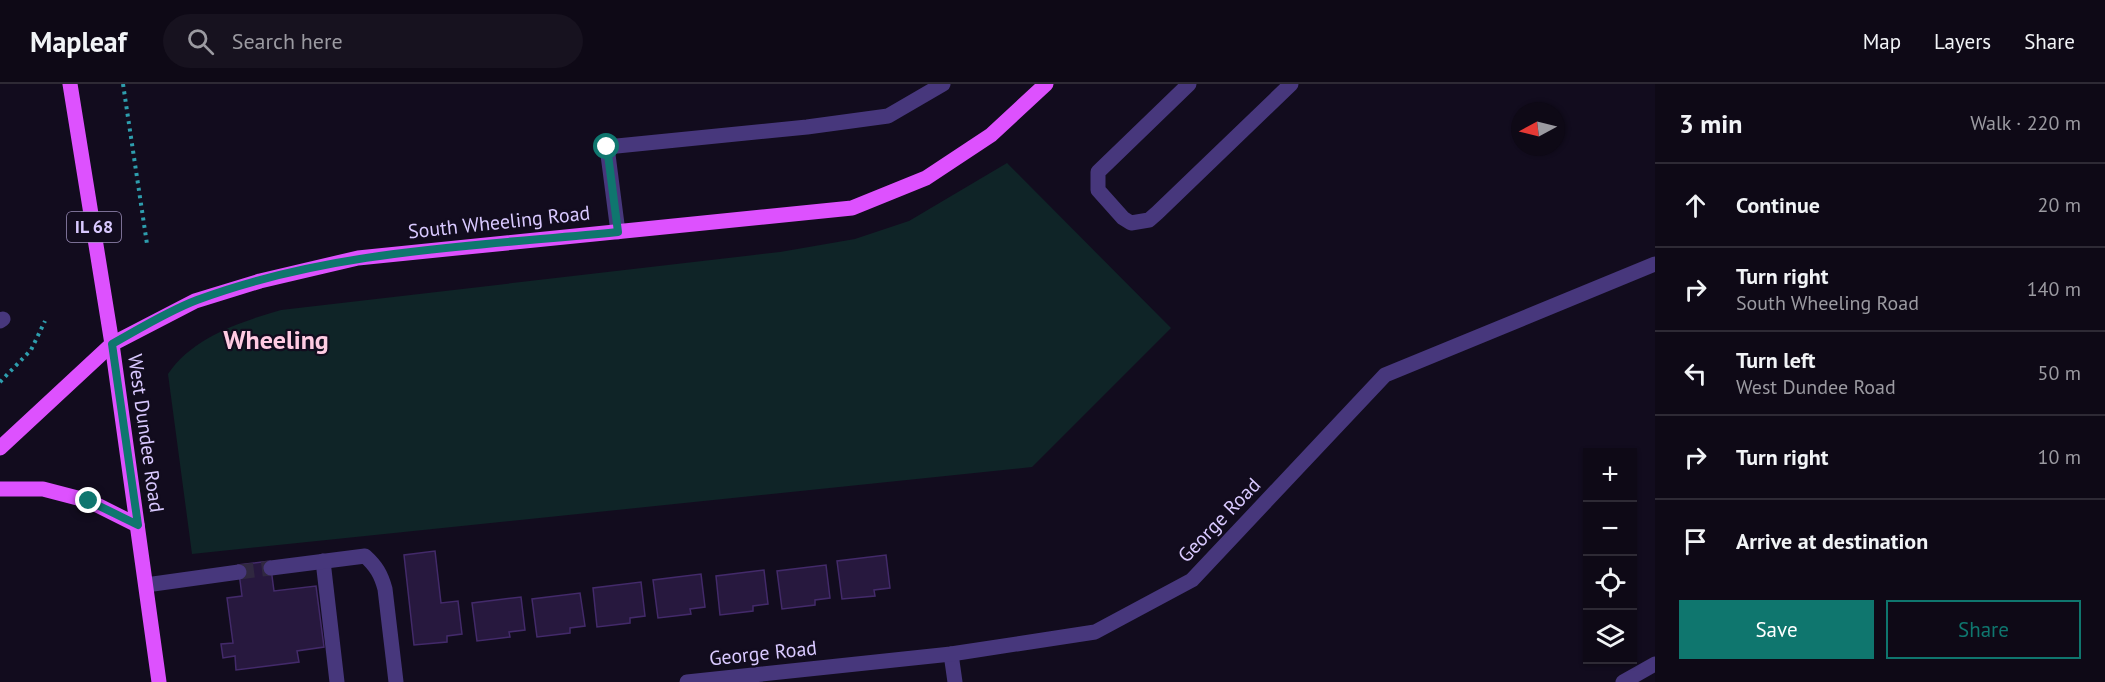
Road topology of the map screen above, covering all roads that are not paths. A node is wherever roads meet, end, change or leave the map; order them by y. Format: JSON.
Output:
{"nodes":[{"id":1,"x":70,"y":84,"type":"edge"},
{"id":2,"x":943,"y":84,"type":"edge"},
{"id":3,"x":1046,"y":84,"type":"edge"},
{"id":4,"x":1189,"y":84,"type":"edge"},
{"id":5,"x":1291,"y":84,"type":"edge"},
{"id":6,"x":923,"y":90,"type":"edge"},
{"id":7,"x":618,"y":232,"type":"junction"},
{"id":8,"x":1655,"y":264,"type":"edge"},
{"id":9,"x":112,"y":344,"type":"junction"},
{"id":10,"x":0,"y":448,"type":"edge"},
{"id":11,"x":0,"y":489,"type":"edge"},
{"id":12,"x":138,"y":525,"type":"junction"},
{"id":13,"x":323,"y":561,"type":"junction"},
{"id":14,"x":271,"y":568,"type":"tunnel mouth"},
{"id":15,"x":239,"y":572,"type":"tunnel mouth"},
{"id":16,"x":146,"y":585,"type":"junction"},
{"id":17,"x":951,"y":654,"type":"junction"},
{"id":18,"x":1655,"y":664,"type":"edge"},
{"id":19,"x":1640,"y":678,"type":"edge"},
{"id":20,"x":159,"y":682,"type":"edge"},
{"id":21,"x":337,"y":682,"type":"edge"},
{"id":22,"x":396,"y":682,"type":"edge"},
{"id":23,"x":687,"y":682,"type":"edge"},
{"id":24,"x":955,"y":682,"type":"edge"},
{"id":25,"x":1623,"y":682,"type":"edge"}],
"edges":[{"from":1,"to":9,"type":"main road","name":"West Dundee Road","number":"IL 68"},
{"from":2,"to":6,"type":"street"},
{"from":3,"to":7,"type":"main road","name":"South Wheeling Road"},
{"from":4,"to":5,"type":"street"},
{"from":6,"to":7,"type":"street"},
{"from":7,"to":9,"type":"main road","name":"South Wheeling Road"},
{"from":8,"to":17,"type":"street","name":"George Road"},
{"from":9,"to":10,"type":"main road","name":"South Wheeling Road"},
{"from":9,"to":12,"type":"main road","name":"West Dundee Road","number":"IL 68"},
{"from":11,"to":12,"type":"main road"},
{"from":12,"to":16,"type":"main road","name":"West Dundee Road","number":"IL 68"},
{"from":13,"to":14,"type":"street"},
{"from":13,"to":21,"type":"street"},
{"from":13,"to":22,"type":"street"},
{"from":15,"to":16,"type":"street"},
{"from":16,"to":20,"type":"main road","name":"West Dundee Road","number":"IL 68"},
{"from":17,"to":23,"type":"street","name":"George Road"},
{"from":17,"to":24,"type":"street"},
{"from":18,"to":19,"type":"street"},
{"from":19,"to":25,"type":"street"}]}
